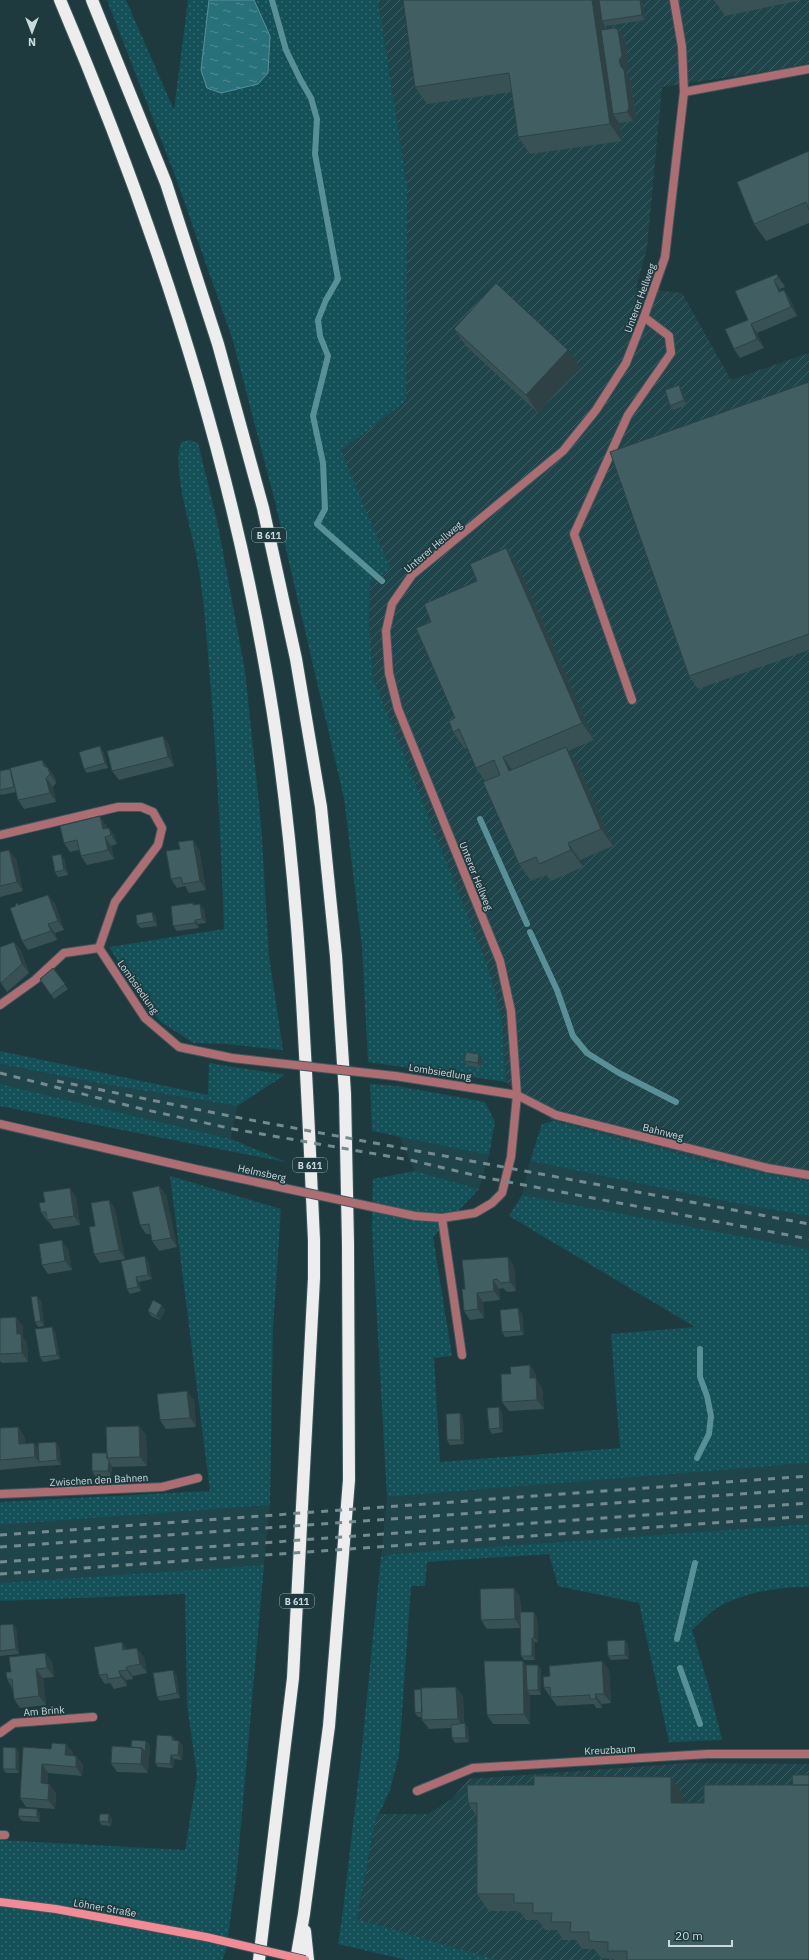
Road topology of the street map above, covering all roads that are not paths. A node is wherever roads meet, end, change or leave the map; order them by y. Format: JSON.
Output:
{"nodes":[{"id":1,"x":60,"y":0,"type":"edge"},
{"id":2,"x":92,"y":0,"type":"edge"},
{"id":3,"x":674,"y":0,"type":"edge"},
{"id":4,"x":809,"y":70,"type":"edge"},
{"id":5,"x":684,"y":92,"type":"junction"},
{"id":6,"x":644,"y":317,"type":"junction"},
{"id":7,"x":632,"y":700,"type":"dead end"},
{"id":8,"x":0,"y":835,"type":"edge"},
{"id":9,"x":99,"y":948,"type":"junction"},
{"id":10,"x":0,"y":1005,"type":"edge"},
{"id":11,"x":517,"y":1095,"type":"junction"},
{"id":12,"x":0,"y":1124,"type":"edge"},
{"id":13,"x":511,"y":1157,"type":"joint"},
{"id":14,"x":809,"y":1175,"type":"edge"},
{"id":15,"x":442,"y":1218,"type":"junction"},
{"id":16,"x":462,"y":1355,"type":"dead end"},
{"id":17,"x":198,"y":1478,"type":"dead end"},
{"id":18,"x":0,"y":1494,"type":"edge"},
{"id":19,"x":93,"y":1717,"type":"dead end"},
{"id":20,"x":0,"y":1733,"type":"edge"},
{"id":21,"x":809,"y":1754,"type":"edge"},
{"id":22,"x":417,"y":1791,"type":"dead end"},
{"id":23,"x":0,"y":1902,"type":"edge"},
{"id":24,"x":304,"y":1914,"type":"junction"},
{"id":25,"x":259,"y":1960,"type":"edge"},
{"id":26,"x":296,"y":1960,"type":"edge"},
{"id":27,"x":306,"y":1960,"type":"edge"}],
"edges":[{"from":1,"to":25,"type":"highway","number":"B 611"},
{"from":2,"to":24,"type":"highway","number":"B 611"},
{"from":3,"to":5,"type":"street","name":"Unterer Hellweg"},
{"from":4,"to":5,"type":"street"},
{"from":5,"to":6,"type":"street","name":"Unterer Hellweg"},
{"from":6,"to":7,"type":"street"},
{"from":6,"to":11,"type":"street","name":"Unterer Hellweg"},
{"from":8,"to":9,"type":"street"},
{"from":9,"to":10,"type":"street"},
{"from":9,"to":11,"type":"street","name":"Lombsiedlung","bridge":true},
{"from":11,"to":13,"type":"street","name":"Unterer Hellweg"},
{"from":11,"to":14,"type":"street","name":"Bahnweg"},
{"from":12,"to":15,"type":"street","name":"Helmsberg","bridge":true},
{"from":13,"to":15,"type":"street","name":"Helmsberg"},
{"from":15,"to":16,"type":"street"},
{"from":17,"to":18,"type":"street","name":"Zwischen den Bahnen"},
{"from":19,"to":20,"type":"street","name":"Am Brink"},
{"from":21,"to":22,"type":"street","name":"Kreuzbaum"},
{"from":23,"to":27,"type":"main road","name":"Löhner Straße","bridge":true},
{"from":24,"to":26,"type":"highway","number":"B 611"},
{"from":24,"to":27,"type":"highway","number":"B 611"}]}
